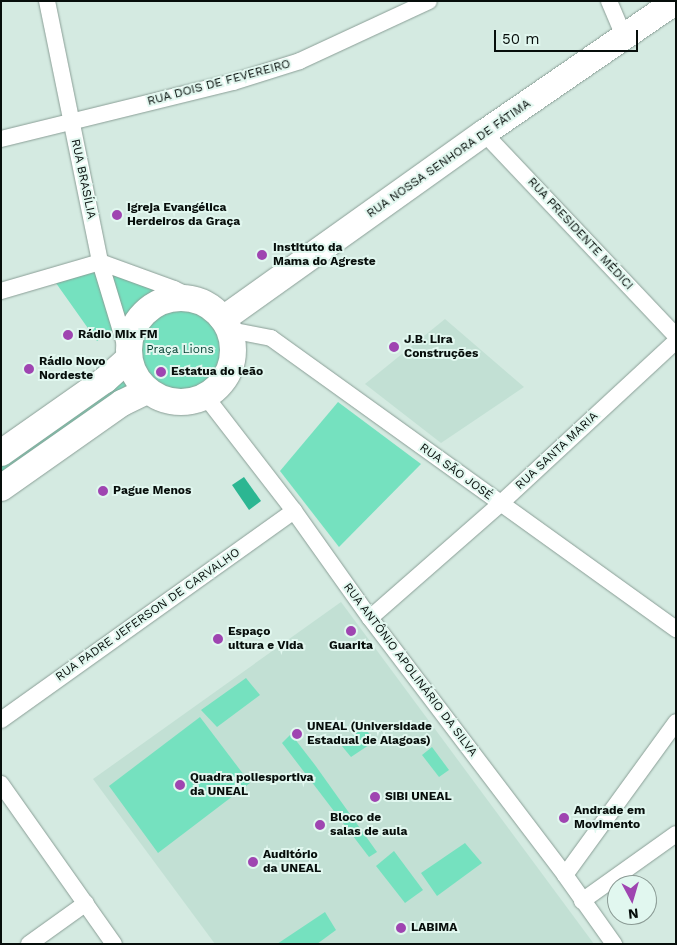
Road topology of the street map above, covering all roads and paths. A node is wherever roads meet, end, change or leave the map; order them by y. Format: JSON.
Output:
{"nodes":[{"id":1,"x":47,"y":1,"type":"edge"},
{"id":2,"x":428,"y":1,"type":"edge"},
{"id":3,"x":609,"y":1,"type":"edge"},
{"id":4,"x":676,"y":1,"type":"edge"},
{"id":5,"x":624,"y":38,"type":"junction"},
{"id":6,"x":71,"y":120,"type":"junction"},
{"id":7,"x":484,"y":133,"type":"junction"},
{"id":8,"x":1,"y":139,"type":"edge"},
{"id":9,"x":100,"y":262,"type":"junction"},
{"id":10,"x":1,"y":291,"type":"edge"},
{"id":11,"x":252,"y":297,"type":"junction"},
{"id":12,"x":200,"y":301,"type":"junction"},
{"id":13,"x":227,"y":325,"type":"junction"},
{"id":14,"x":676,"y":336,"type":"edge"},
{"id":15,"x":271,"y":338,"type":"junction"},
{"id":16,"x":676,"y":341,"type":"edge"},
{"id":17,"x":128,"y":357,"type":"junction"},
{"id":18,"x":147,"y":391,"type":"junction"},
{"id":19,"x":206,"y":397,"type":"junction"},
{"id":20,"x":1,"y":453,"type":"edge"},
{"id":21,"x":1,"y":488,"type":"edge"},
{"id":22,"x":500,"y":504,"type":"junction"},
{"id":23,"x":294,"y":511,"type":"junction"},
{"id":24,"x":370,"y":618,"type":"junction"},
{"id":25,"x":676,"y":629,"type":"edge"},
{"id":26,"x":1,"y":720,"type":"edge"},
{"id":27,"x":676,"y":722,"type":"edge"},
{"id":28,"x":1,"y":784,"type":"edge"},
{"id":29,"x":676,"y":834,"type":"edge"},
{"id":30,"x":565,"y":875,"type":"junction"},
{"id":31,"x":582,"y":901,"type":"junction"},
{"id":32,"x":86,"y":903,"type":"junction"},
{"id":33,"x":29,"y":944,"type":"edge"},
{"id":34,"x":114,"y":944,"type":"edge"},
{"id":35,"x":614,"y":944,"type":"edge"}],
"edges":[{"from":1,"to":6,"type":"street","name":"RUA BRASÍLIA"},
{"from":2,"to":6,"type":"street","name":"RUA DOIS DE FEVEREIRO"},
{"from":3,"to":5,"type":"street"},
{"from":4,"to":5,"type":"main road","name":"RUA NOSSA SENHORA DE FÁTIMA"},
{"from":5,"to":7,"type":"main road","name":"RUA NOSSA SENHORA DE FÁTIMA"},
{"from":6,"to":8,"type":"street","name":"RUA DOIS DE FEVEREIRO"},
{"from":6,"to":9,"type":"street","name":"RUA BRASÍLIA"},
{"from":7,"to":11,"type":"main road","name":"RUA NOSSA SENHORA DE FÁTIMA"},
{"from":7,"to":14,"type":"street","name":"RUA PRESIDENTE MÉDICI"},
{"from":9,"to":10,"type":"street"},
{"from":9,"to":12,"type":"street"},
{"from":9,"to":17,"type":"street","name":"RUA BRASÍLIA"},
{"from":11,"to":13,"type":"main road","name":"RUA NOSSA SENHORA DE FÁTIMA"},
{"from":11,"to":15,"type":"street"},
{"from":12,"to":13,"type":"main road"},
{"from":12,"to":17,"type":"main road"},
{"from":13,"to":15,"type":"street","name":"RUA SÃO JOSÉ"},
{"from":13,"to":19,"type":"main road"},
{"from":15,"to":22,"type":"street","name":"RUA SÃO JOSÉ"},
{"from":16,"to":22,"type":"street","name":"RUA SANTA MARIA"},
{"from":17,"to":18,"type":"main road"},
{"from":17,"to":20,"type":"main road"},
{"from":18,"to":19,"type":"main road"},
{"from":18,"to":21,"type":"main road"},
{"from":19,"to":23,"type":"street","name":"RUA ANTÔNIO APOLINÁRIO DA SILVA"},
{"from":22,"to":24,"type":"street","name":"RUA SANTA MARIA"},
{"from":22,"to":25,"type":"street","name":"RUA SÃO JOSÉ"},
{"from":23,"to":24,"type":"street","name":"RUA ANTÔNIO APOLINÁRIO DA SILVA"},
{"from":23,"to":26,"type":"street","name":"RUA PADRE JEFERSON DE CARVALHO"},
{"from":24,"to":30,"type":"street","name":"RUA ANTÔNIO APOLINÁRIO DA SILVA"},
{"from":27,"to":30,"type":"street"},
{"from":28,"to":32,"type":"street"},
{"from":29,"to":31,"type":"street"},
{"from":30,"to":31,"type":"street","name":"RUA ANTÔNIO APOLINÁRIO DA SILVA"},
{"from":31,"to":35,"type":"street","name":"RUA ANTÔNIO APOLINÁRIO DA SILVA"},
{"from":32,"to":33,"type":"street"},
{"from":32,"to":34,"type":"street"}]}
